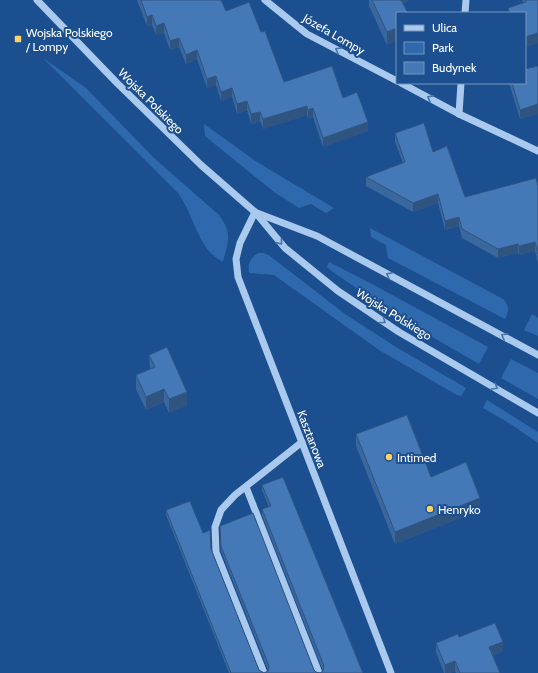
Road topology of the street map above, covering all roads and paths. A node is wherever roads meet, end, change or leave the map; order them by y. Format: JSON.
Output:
{"nodes":[{"id":1,"x":37,"y":0,"type":"edge"},
{"id":2,"x":265,"y":0,"type":"edge"},
{"id":3,"x":466,"y":0,"type":"edge"},
{"id":4,"x":466,"y":12,"type":"edge"},
{"id":5,"x":396,"y":80,"type":"edge"},
{"id":6,"x":403,"y":84,"type":"edge"},
{"id":7,"x":461,"y":84,"type":"edge"},
{"id":8,"x":459,"y":114,"type":"junction"},
{"id":9,"x":538,"y":151,"type":"edge"},
{"id":10,"x":255,"y":212,"type":"junction"},
{"id":11,"x":538,"y":347,"type":"edge"},
{"id":12,"x":526,"y":348,"type":"junction"},
{"id":13,"x":538,"y":355,"type":"edge"},
{"id":14,"x":538,"y":412,"type":"edge"},
{"id":15,"x":302,"y":442,"type":"junction"},
{"id":16,"x":246,"y":487,"type":"junction"},
{"id":17,"x":264,"y":673,"type":"edge"},
{"id":18,"x":319,"y":673,"type":"edge"},
{"id":19,"x":391,"y":673,"type":"edge"}],
"edges":[{"from":1,"to":10,"type":"street","name":"Wojska Polskiego"},
{"from":5,"to":2,"type":"street","name":"Józefa Lompy","one_way":true},
{"from":3,"to":4,"type":"street"},
{"from":8,"to":6,"type":"street","one_way":true},
{"from":7,"to":8,"type":"street"},
{"from":8,"to":9,"type":"street"},
{"from":12,"to":10,"type":"street","name":"Wojska Polskiego","one_way":true},
{"from":10,"to":14,"type":"street","name":"Wojska Polskiego","one_way":true},
{"from":10,"to":15,"type":"street","name":"Kasztanowa"},
{"from":11,"to":12,"type":"street"},
{"from":12,"to":13,"type":"street","name":"Wojska Polskiego"},
{"from":15,"to":16,"type":"street"},
{"from":15,"to":19,"type":"street","name":"Kasztanowa"},
{"from":16,"to":17,"type":"street"},
{"from":16,"to":18,"type":"street"}]}
